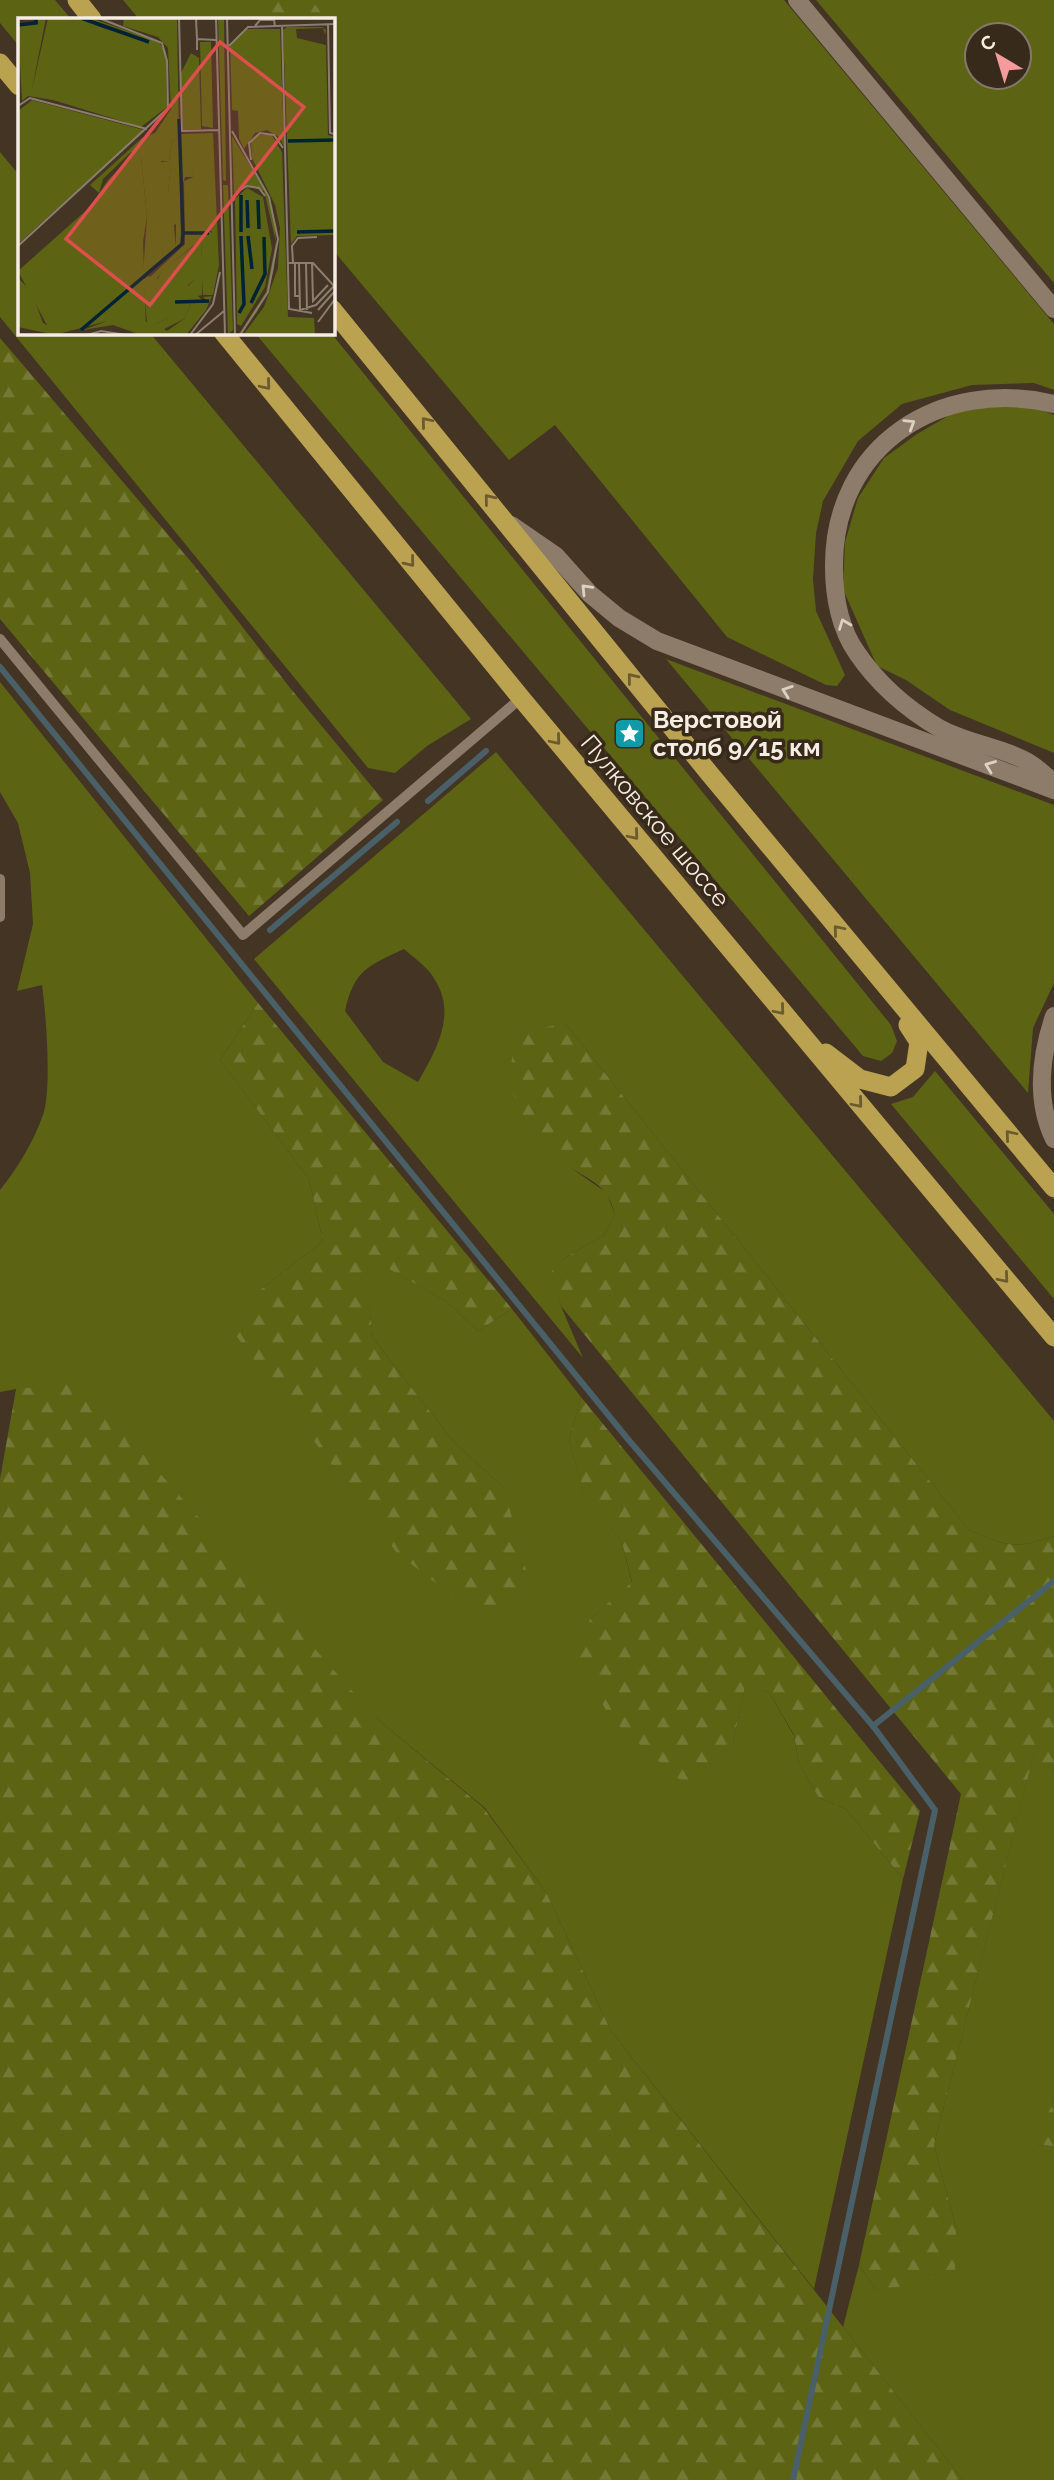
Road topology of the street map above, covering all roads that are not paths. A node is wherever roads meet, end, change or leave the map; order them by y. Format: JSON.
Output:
{"nodes":[{"id":1,"x":77,"y":0,"type":"edge"},
{"id":2,"x":797,"y":0,"type":"edge"},
{"id":3,"x":91,"y":12,"type":"edge"},
{"id":4,"x":0,"y":63,"type":"edge"},
{"id":5,"x":18,"y":85,"type":"edge"},
{"id":6,"x":1054,"y":309,"type":"edge"},
{"id":7,"x":334,"y":311,"type":"edge"},
{"id":8,"x":225,"y":334,"type":"edge"},
{"id":9,"x":1054,"y":404,"type":"edge"},
{"id":10,"x":508,"y":523,"type":"junction"},
{"id":11,"x":0,"y":639,"type":"edge"},
{"id":12,"x":520,"y":698,"type":"junction"},
{"id":13,"x":1054,"y":782,"type":"edge"},
{"id":14,"x":1054,"y":790,"type":"edge"},
{"id":15,"x":0,"y":879,"type":"edge"},
{"id":16,"x":0,"y":917,"type":"edge"},
{"id":17,"x":881,"y":982,"type":"junction"},
{"id":18,"x":1054,"y":1016,"type":"edge"},
{"id":19,"x":799,"y":1032,"type":"junction"},
{"id":20,"x":1054,"y":1139,"type":"edge"},
{"id":21,"x":1054,"y":1188,"type":"edge"},
{"id":22,"x":1054,"y":1338,"type":"edge"}],
"edges":[{"from":1,"to":3,"type":"highway"},
{"from":2,"to":6,"type":"street"},
{"from":4,"to":5,"type":"highway"},
{"from":10,"to":7,"type":"highway","one_way":true},
{"from":8,"to":12,"type":"highway","name":"Пулковское шоссе","one_way":true},
{"from":13,"to":9,"type":"street","one_way":true},
{"from":14,"to":10,"type":"street","one_way":true},
{"from":17,"to":10,"type":"highway","one_way":true},
{"from":11,"to":12,"type":"lane"},
{"from":12,"to":19,"type":"highway","name":"Пулковское шоссе","one_way":true},
{"from":15,"to":16,"type":"lane"},
{"from":17,"to":19,"type":"highway"},
{"from":21,"to":17,"type":"highway","one_way":true},
{"from":18,"to":20,"type":"street"},
{"from":19,"to":22,"type":"highway","name":"Пулковское шоссе","one_way":true}]}
